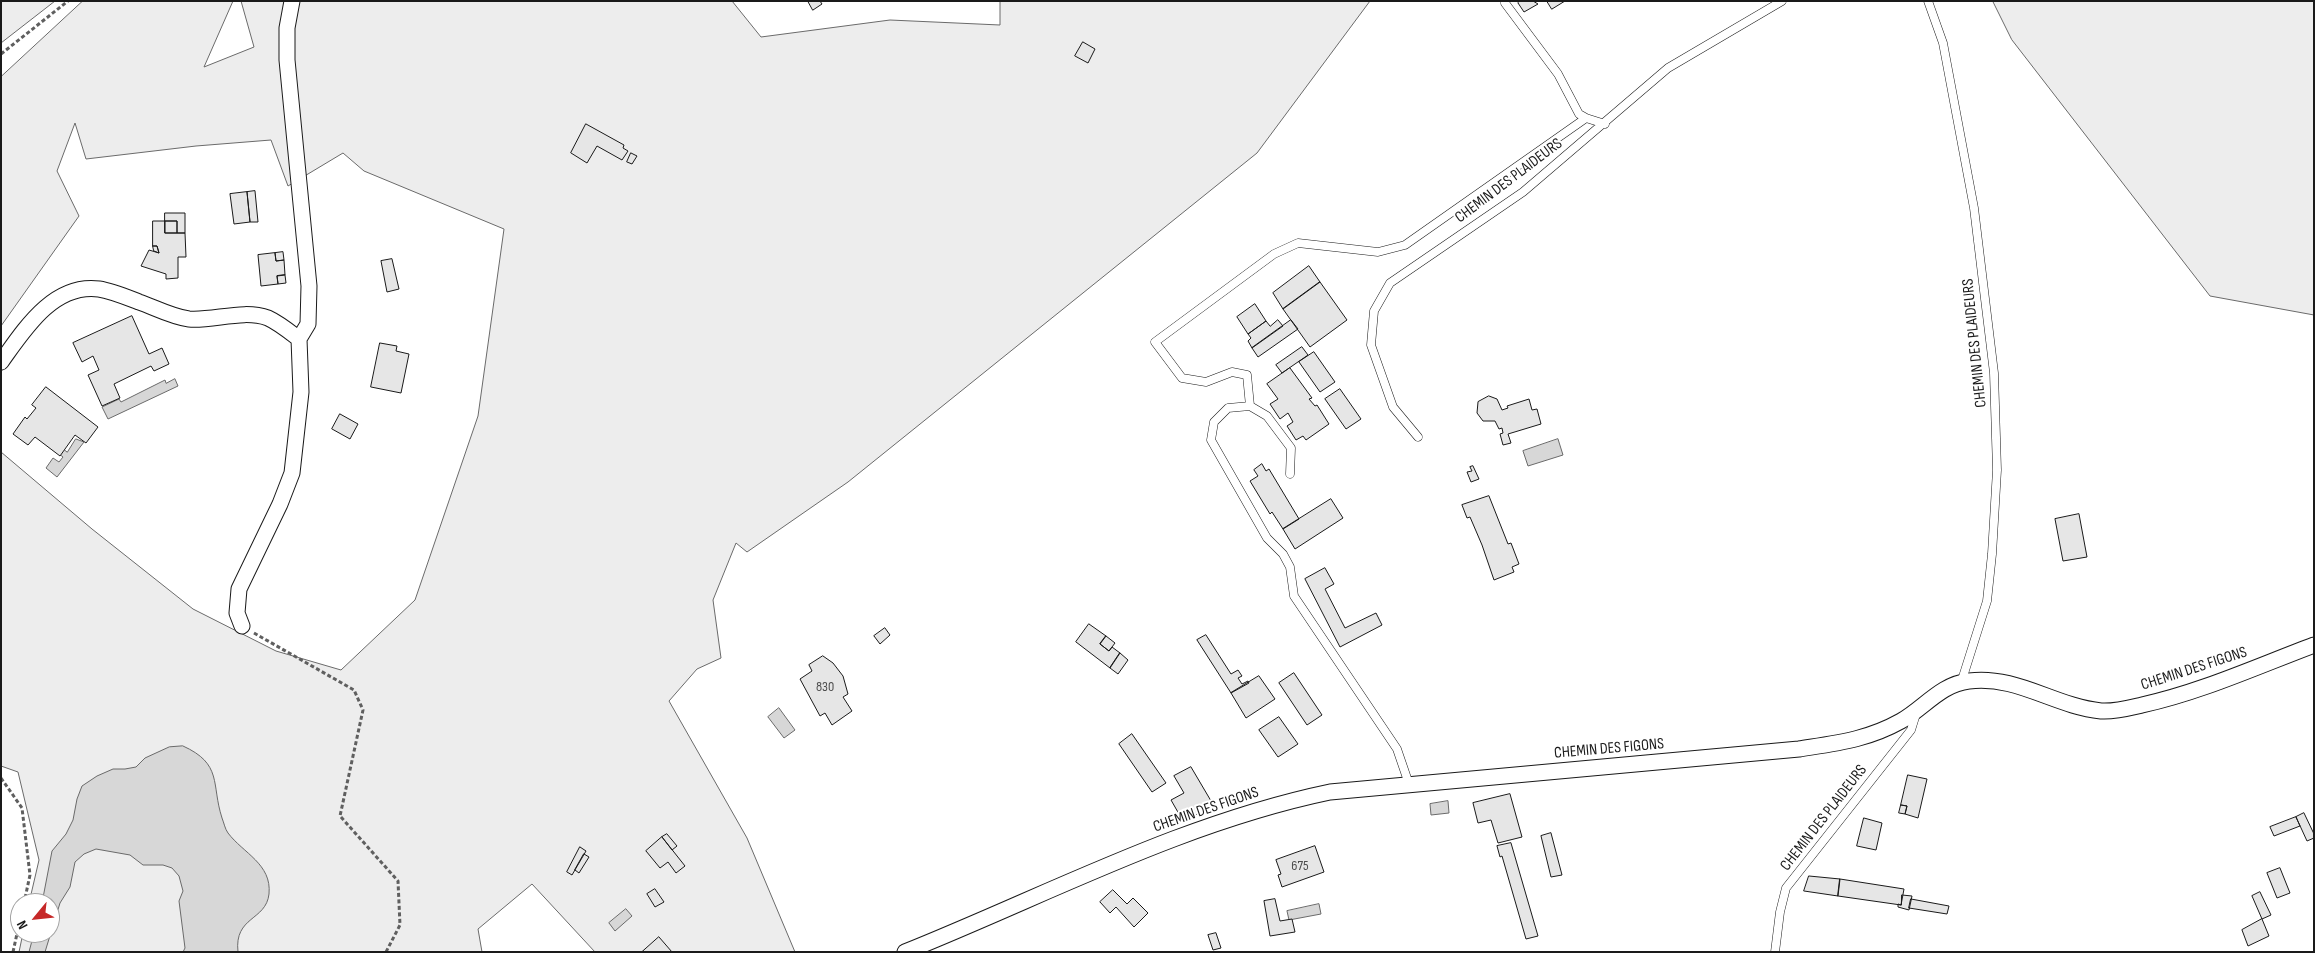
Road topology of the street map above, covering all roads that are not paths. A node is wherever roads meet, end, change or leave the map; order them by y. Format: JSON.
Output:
{"nodes":[{"id":1,"x":292,"y":1,"type":"edge"},
{"id":2,"x":1782,"y":1,"type":"edge"},
{"id":3,"x":1928,"y":1,"type":"edge"},
{"id":4,"x":1505,"y":3,"type":"dead end"},
{"id":5,"x":1586,"y":118,"type":"junction"},
{"id":6,"x":1605,"y":124,"type":"junction"},
{"id":7,"x":299,"y":340,"type":"junction"},
{"id":8,"x":1,"y":362,"type":"edge"},
{"id":9,"x":1250,"y":406,"type":"junction"},
{"id":10,"x":1418,"y":437,"type":"dead end"},
{"id":11,"x":1290,"y":474,"type":"dead end"},
{"id":12,"x":242,"y":626,"type":"road end"},
{"id":13,"x":2314,"y":645,"type":"edge"},
{"id":14,"x":1961,"y":683,"type":"junction"},
{"id":15,"x":1917,"y":710,"type":"junction"},
{"id":16,"x":1409,"y":784,"type":"junction"},
{"id":17,"x":905,"y":952,"type":"edge"},
{"id":18,"x":1775,"y":952,"type":"edge"}],
"edges":[{"from":1,"to":7,"type":"street"},
{"from":2,"to":6,"type":"lane","name":"CHEMIN DES PLAIDEURS"},
{"from":3,"to":14,"type":"lane","name":"CHEMIN DES PLAIDEURS"},
{"from":4,"to":5,"type":"lane"},
{"from":5,"to":6,"type":"lane"},
{"from":5,"to":9,"type":"lane"},
{"from":6,"to":10,"type":"lane","name":"CHEMIN DES PLAIDEURS"},
{"from":7,"to":8,"type":"street"},
{"from":7,"to":12,"type":"street"},
{"from":9,"to":11,"type":"lane"},
{"from":9,"to":16,"type":"lane"},
{"from":13,"to":14,"type":"street","name":"CHEMIN DES FIGONS"},
{"from":14,"to":15,"type":"street","name":"CHEMIN DES FIGONS"},
{"from":15,"to":16,"type":"street","name":"CHEMIN DES FIGONS"},
{"from":15,"to":18,"type":"lane","name":"CHEMIN DES PLAIDEURS"},
{"from":16,"to":17,"type":"street","name":"CHEMIN DES FIGONS"}]}
